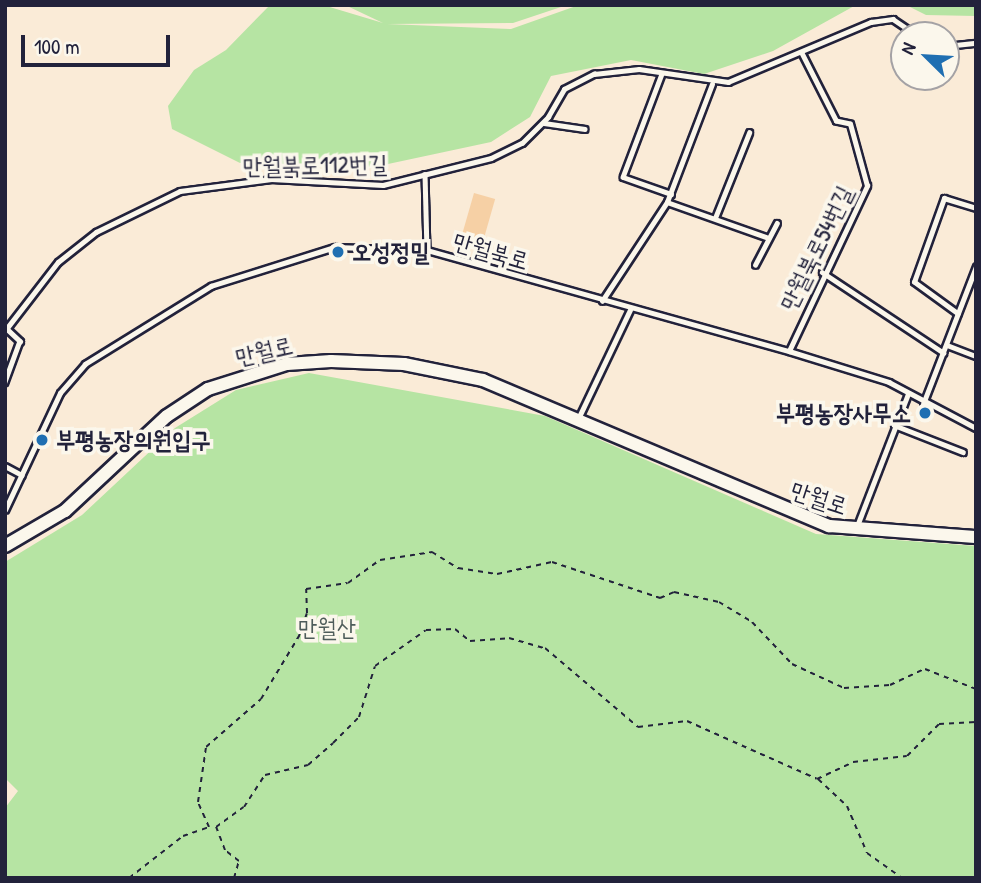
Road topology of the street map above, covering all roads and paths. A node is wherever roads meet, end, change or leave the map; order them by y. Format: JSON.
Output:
{"nodes":[{"id":1,"x":890,"y":22,"type":"edge"},
{"id":2,"x":802,"y":54,"type":"junction"},
{"id":3,"x":662,"y":74,"type":"junction"},
{"id":4,"x":712,"y":84,"type":"junction"},
{"id":5,"x":543,"y":122,"type":"junction"},
{"id":6,"x":586,"y":130,"type":"dead end"},
{"id":7,"x":749,"y":133,"type":"dead end"},
{"id":8,"x":425,"y":174,"type":"junction"},
{"id":9,"x":671,"y":194,"type":"junction"},
{"id":10,"x":667,"y":202,"type":"junction"},
{"id":11,"x":976,"y":208,"type":"edge"},
{"id":12,"x":715,"y":218,"type":"junction"},
{"id":13,"x":778,"y":223,"type":"dead end"},
{"id":14,"x":766,"y":237,"type":"junction"},
{"id":15,"x":427,"y":250,"type":"junction"},
{"id":16,"x":755,"y":265,"type":"dead end"},
{"id":17,"x":976,"y":267,"type":"edge"},
{"id":18,"x":822,"y":272,"type":"junction"},
{"id":19,"x":602,"y":301,"type":"junction"},
{"id":20,"x":630,"y":310,"type":"junction"},
{"id":21,"x":958,"y":314,"type":"junction"},
{"id":22,"x":6,"y":328,"type":"edge"},
{"id":23,"x":947,"y":345,"type":"junction"},
{"id":24,"x":789,"y":351,"type":"junction"},
{"id":25,"x":944,"y":353,"type":"junction"},
{"id":26,"x":976,"y":356,"type":"edge"},
{"id":27,"x":5,"y":382,"type":"edge"},
{"id":28,"x":908,"y":394,"type":"junction"},
{"id":29,"x":923,"y":404,"type":"junction"},
{"id":30,"x":578,"y":419,"type":"junction"},
{"id":31,"x":894,"y":425,"type":"junction"},
{"id":32,"x":976,"y":428,"type":"edge"},
{"id":33,"x":963,"y":452,"type":"dead end"},
{"id":34,"x":5,"y":466,"type":"edge"},
{"id":35,"x":22,"y":475,"type":"junction"},
{"id":36,"x":5,"y":510,"type":"edge"},
{"id":37,"x":856,"y":532,"type":"junction"},
{"id":38,"x":976,"y":537,"type":"edge"},
{"id":39,"x":5,"y":546,"type":"edge"},
{"id":40,"x":976,"y":689,"type":"edge"},
{"id":41,"x":976,"y":722,"type":"edge"},
{"id":42,"x":817,"y":779,"type":"junction"},
{"id":43,"x":209,"y":827,"type":"junction"},
{"id":44,"x":215,"y":827,"type":"junction"},
{"id":45,"x":129,"y":878,"type":"edge"},
{"id":46,"x":233,"y":878,"type":"edge"},
{"id":47,"x":902,"y":878,"type":"edge"}],
"edges":[{"from":1,"to":2,"type":"lane","name":"만월북로112번길"},
{"from":2,"to":4,"type":"lane","name":"만월북로112번길"},
{"from":2,"to":18,"type":"lane","name":"만월북로54번길"},
{"from":3,"to":4,"type":"lane","name":"만월북로112번길"},
{"from":3,"to":5,"type":"lane","name":"만월북로112번길"},
{"from":3,"to":9,"type":"lane"},
{"from":4,"to":9,"type":"lane"},
{"from":5,"to":6,"type":"lane"},
{"from":5,"to":8,"type":"lane","name":"만월북로112번길"},
{"from":7,"to":12,"type":"lane"},
{"from":8,"to":15,"type":"lane"},
{"from":8,"to":22,"type":"lane","name":"만월북로112번길"},
{"from":9,"to":10,"type":"lane"},
{"from":10,"to":12,"type":"lane"},
{"from":10,"to":19,"type":"lane"},
{"from":11,"to":21,"type":"lane"},
{"from":12,"to":14,"type":"lane"},
{"from":13,"to":14,"type":"lane"},
{"from":14,"to":16,"type":"lane"},
{"from":15,"to":19,"type":"lane","name":"만월북로"},
{"from":15,"to":35,"type":"lane","name":"만월북로"},
{"from":17,"to":21,"type":"lane"},
{"from":18,"to":24,"type":"lane","name":"만월북로54번길"},
{"from":18,"to":25,"type":"lane"},
{"from":19,"to":20,"type":"lane","name":"만월북로"},
{"from":20,"to":24,"type":"lane","name":"만월북로"},
{"from":20,"to":30,"type":"lane"},
{"from":21,"to":23,"type":"lane"},
{"from":22,"to":27,"type":"lane","name":"만월북로112번길"},
{"from":23,"to":25,"type":"lane"},
{"from":23,"to":26,"type":"lane"},
{"from":24,"to":28,"type":"lane","name":"만월북로"},
{"from":25,"to":29,"type":"lane"},
{"from":28,"to":29,"type":"lane","name":"만월북로"},
{"from":28,"to":31,"type":"lane","name":"만월로"},
{"from":29,"to":32,"type":"lane","name":"만월북로"},
{"from":30,"to":37,"type":"street","name":"만월로"},
{"from":30,"to":39,"type":"street","name":"만월로"},
{"from":31,"to":33,"type":"lane"},
{"from":31,"to":37,"type":"lane","name":"만월로"},
{"from":34,"to":35,"type":"lane"},
{"from":35,"to":36,"type":"lane","name":"만월북로"},
{"from":37,"to":38,"type":"street","name":"만월로"},
{"from":40,"to":43,"type":"path"},
{"from":41,"to":42,"type":"path"},
{"from":42,"to":44,"type":"path"},
{"from":42,"to":47,"type":"path"},
{"from":43,"to":44,"type":"path"},
{"from":43,"to":45,"type":"path"},
{"from":44,"to":46,"type":"path"}]}
